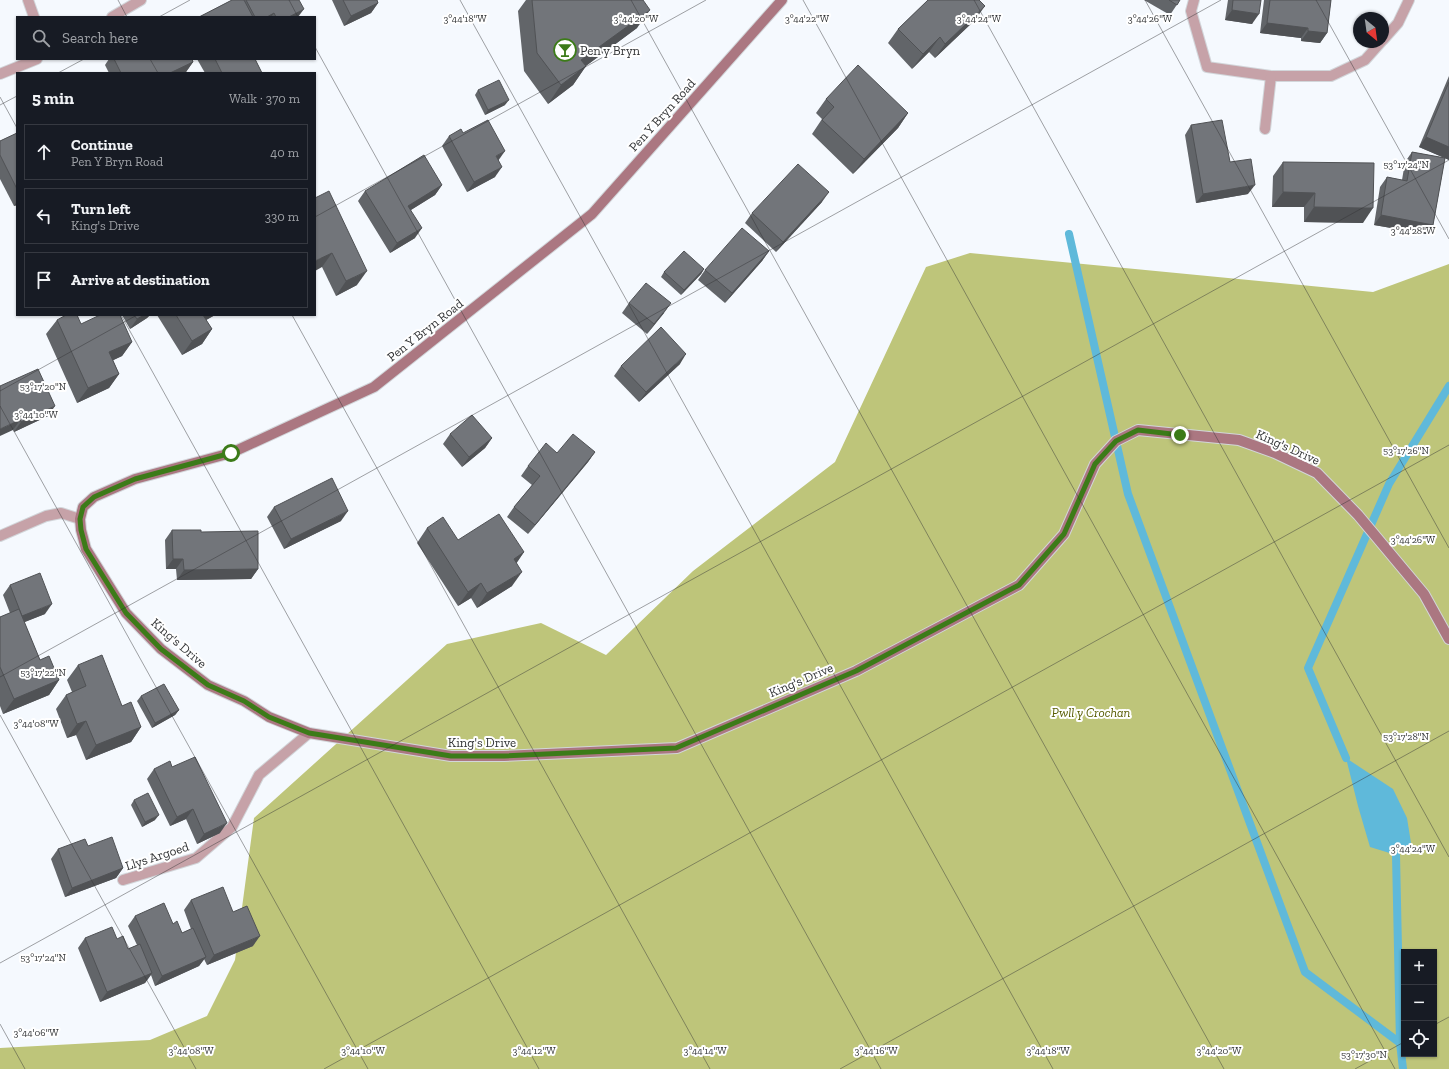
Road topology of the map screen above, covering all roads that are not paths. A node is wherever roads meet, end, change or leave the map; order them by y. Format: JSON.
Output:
{"nodes":[{"id":1,"x":28,"y":0,"type":"edge"},
{"id":2,"x":141,"y":0,"type":"edge"},
{"id":3,"x":782,"y":0,"type":"edge"},
{"id":4,"x":1194,"y":0,"type":"edge"},
{"id":5,"x":1409,"y":0,"type":"edge"},
{"id":6,"x":34,"y":16,"type":"edge"},
{"id":7,"x":114,"y":16,"type":"edge"},
{"id":8,"x":1389,"y":33,"type":"edge"},
{"id":9,"x":1375,"y":48,"type":"edge"},
{"id":10,"x":35,"y":60,"type":"edge"},
{"id":11,"x":0,"y":74,"type":"edge"},
{"id":12,"x":1271,"y":76,"type":"junction"},
{"id":13,"x":1265,"y":129,"type":"dead end"},
{"id":14,"x":80,"y":519,"type":"junction"},
{"id":15,"x":0,"y":536,"type":"edge"},
{"id":16,"x":1449,"y":639,"type":"edge"},
{"id":17,"x":309,"y":733,"type":"junction"},
{"id":18,"x":123,"y":880,"type":"edge"}],
"edges":[{"from":1,"to":6,"type":"street"},
{"from":2,"to":7,"type":"street"},
{"from":3,"to":14,"type":"main road","name":"Pen Y Bryn Road"},
{"from":4,"to":12,"type":"street"},
{"from":5,"to":8,"type":"street"},
{"from":9,"to":12,"type":"street"},
{"from":10,"to":11,"type":"street"},
{"from":12,"to":13,"type":"street"},
{"from":14,"to":15,"type":"street"},
{"from":14,"to":17,"type":"main road","name":"King's Drive"},
{"from":16,"to":17,"type":"main road","name":"King's Drive"},
{"from":17,"to":18,"type":"street","name":"Llys Argoed"}]}
